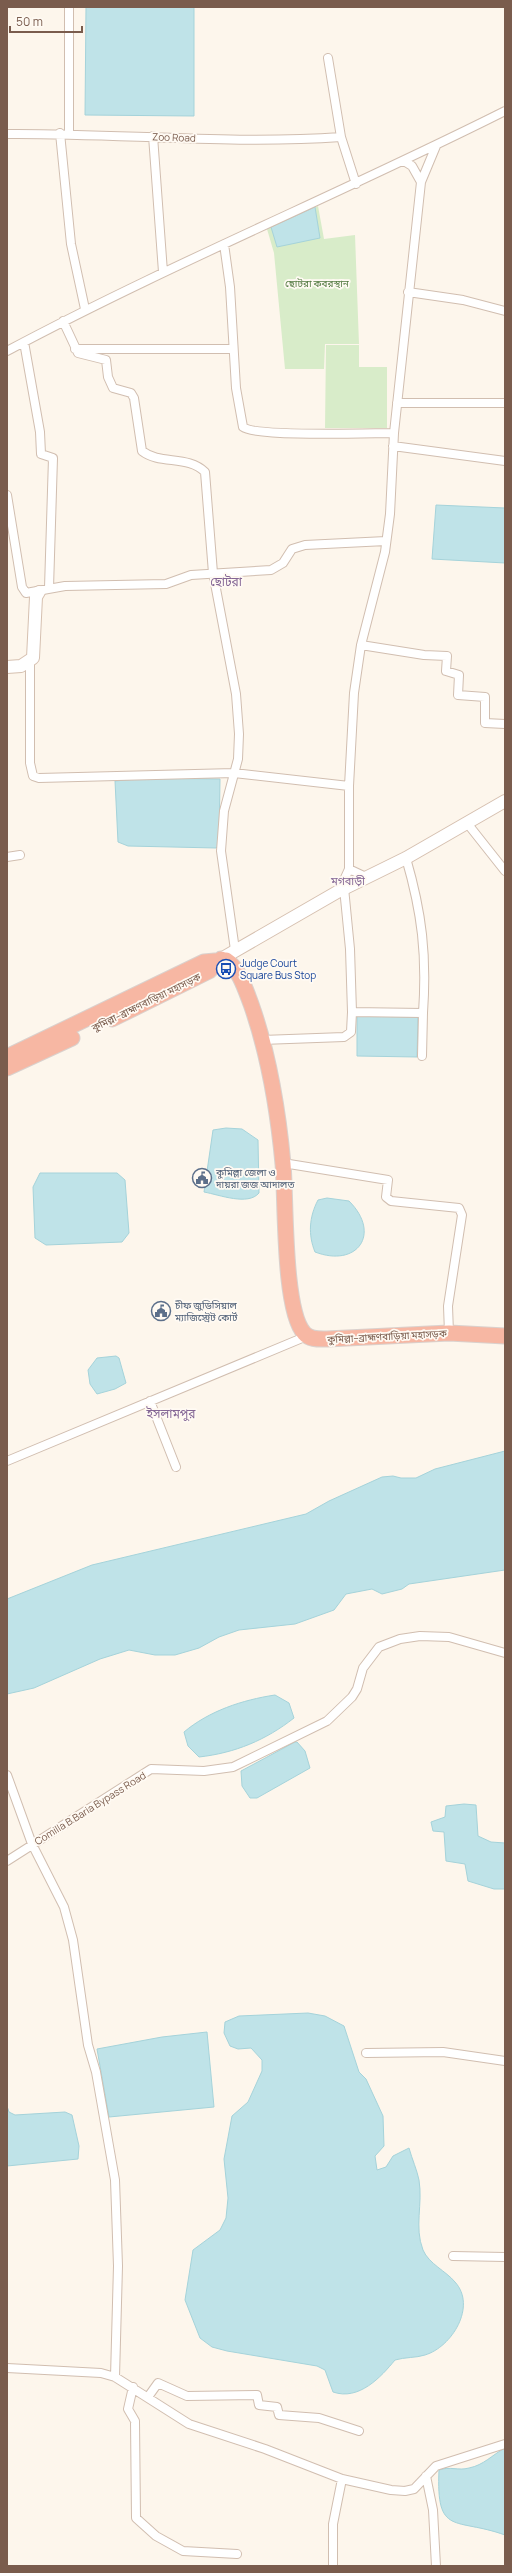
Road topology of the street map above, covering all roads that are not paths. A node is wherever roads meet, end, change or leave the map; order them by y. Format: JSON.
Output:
{"nodes":[{"id":1,"x":69,"y":7,"type":"edge"},
{"id":2,"x":328,"y":58,"type":"dead end"},
{"id":3,"x":505,"y":112,"type":"edge"},
{"id":4,"x":60,"y":133,"type":"junction"},
{"id":5,"x":69,"y":133,"type":"junction"},
{"id":6,"x":7,"y":134,"type":"edge"},
{"id":7,"x":153,"y":136,"type":"junction"},
{"id":8,"x":341,"y":137,"type":"junction"},
{"id":9,"x":436,"y":146,"type":"junction"},
{"id":10,"x":404,"y":161,"type":"junction"},
{"id":11,"x":421,"y":182,"type":"junction"},
{"id":12,"x":356,"y":184,"type":"junction"},
{"id":13,"x":224,"y":244,"type":"junction"},
{"id":14,"x":163,"y":272,"type":"junction"},
{"id":15,"x":408,"y":292,"type":"junction"},
{"id":16,"x":85,"y":309,"type":"junction"},
{"id":17,"x":505,"y":311,"type":"edge"},
{"id":18,"x":63,"y":321,"type":"junction"},
{"id":19,"x":24,"y":342,"type":"junction"},
{"id":20,"x":75,"y":349,"type":"junction"},
{"id":21,"x":233,"y":349,"type":"junction"},
{"id":22,"x":7,"y":351,"type":"edge"},
{"id":23,"x":397,"y":403,"type":"junction"},
{"id":24,"x":505,"y":403,"type":"edge"},
{"id":25,"x":394,"y":433,"type":"junction"},
{"id":26,"x":393,"y":446,"type":"junction"},
{"id":27,"x":505,"y":461,"type":"edge"},
{"id":28,"x":7,"y":495,"type":"edge"},
{"id":29,"x":386,"y":542,"type":"junction"},
{"id":30,"x":213,"y":573,"type":"junction"},
{"id":31,"x":44,"y":590,"type":"junction"},
{"id":32,"x":25,"y":592,"type":"junction"},
{"id":33,"x":36,"y":616,"type":"junction"},
{"id":34,"x":361,"y":645,"type":"junction"},
{"id":35,"x":30,"y":661,"type":"junction"},
{"id":36,"x":7,"y":667,"type":"edge"},
{"id":37,"x":505,"y":724,"type":"edge"},
{"id":38,"x":234,"y":773,"type":"junction"},
{"id":39,"x":349,"y":786,"type":"junction"},
{"id":40,"x":505,"y":801,"type":"edge"},
{"id":41,"x":467,"y":823,"type":"junction"},
{"id":42,"x":20,"y":855,"type":"dead end"},
{"id":43,"x":7,"y":857,"type":"edge"},
{"id":44,"x":406,"y":858,"type":"junction"},
{"id":45,"x":349,"y":869,"type":"junction"},
{"id":46,"x":505,"y":871,"type":"edge"},
{"id":47,"x":366,"y":877,"type":"junction"},
{"id":48,"x":342,"y":889,"type":"junction"},
{"id":49,"x":234,"y":950,"type":"junction"},
{"id":50,"x":221,"y":959,"type":"junction"},
{"id":51,"x":153,"y":993,"type":"junction"},
{"id":52,"x":352,"y":1012,"type":"junction"},
{"id":53,"x":423,"y":1013,"type":"junction"},
{"id":54,"x":262,"y":1040,"type":"junction"},
{"id":55,"x":422,"y":1056,"type":"dead end"},
{"id":56,"x":7,"y":1057,"type":"edge"},
{"id":57,"x":7,"y":1068,"type":"edge"},
{"id":58,"x":283,"y":1163,"type":"junction"},
{"id":59,"x":449,"y":1333,"type":"junction"},
{"id":60,"x":308,"y":1336,"type":"junction"},
{"id":61,"x":505,"y":1336,"type":"edge"},
{"id":62,"x":150,"y":1402,"type":"junction"},
{"id":63,"x":7,"y":1461,"type":"edge"},
{"id":64,"x":176,"y":1467,"type":"dead end"},
{"id":65,"x":505,"y":1652,"type":"edge"},
{"id":66,"x":7,"y":1775,"type":"edge"},
{"id":67,"x":32,"y":1844,"type":"junction"},
{"id":68,"x":7,"y":1861,"type":"edge"},
{"id":69,"x":366,"y":2053,"type":"dead end"},
{"id":70,"x":505,"y":2060,"type":"edge"},
{"id":71,"x":453,"y":2256,"type":"dead end"},
{"id":72,"x":505,"y":2257,"type":"edge"},
{"id":73,"x":7,"y":2368,"type":"edge"},
{"id":74,"x":114,"y":2377,"type":"junction"},
{"id":75,"x":133,"y":2387,"type":"junction"},
{"id":76,"x":148,"y":2397,"type":"junction"},
{"id":77,"x":359,"y":2431,"type":"dead end"},
{"id":78,"x":505,"y":2444,"type":"edge"},
{"id":79,"x":426,"y":2476,"type":"junction"},
{"id":80,"x":342,"y":2479,"type":"junction"},
{"id":81,"x":237,"y":2554,"type":"dead end"},
{"id":82,"x":333,"y":2566,"type":"edge"},
{"id":83,"x":436,"y":2566,"type":"edge"}],
"edges":[{"from":1,"to":5,"type":"street"},
{"from":2,"to":8,"type":"street"},
{"from":3,"to":9,"type":"street"},
{"from":4,"to":5,"type":"street","name":"Zoo Road"},
{"from":4,"to":6,"type":"street","name":"Zoo Road"},
{"from":4,"to":16,"type":"street"},
{"from":5,"to":7,"type":"street","name":"Zoo Road"},
{"from":7,"to":8,"type":"street","name":"Zoo Road"},
{"from":7,"to":14,"type":"street"},
{"from":8,"to":12,"type":"street"},
{"from":9,"to":10,"type":"street"},
{"from":9,"to":11,"type":"street"},
{"from":10,"to":11,"type":"street"},
{"from":10,"to":12,"type":"street"},
{"from":11,"to":15,"type":"street"},
{"from":12,"to":13,"type":"street"},
{"from":13,"to":14,"type":"street"},
{"from":13,"to":21,"type":"street"},
{"from":14,"to":16,"type":"street"},
{"from":15,"to":17,"type":"street"},
{"from":15,"to":23,"type":"street"},
{"from":16,"to":18,"type":"street"},
{"from":18,"to":19,"type":"street"},
{"from":18,"to":20,"type":"street"},
{"from":19,"to":22,"type":"street"},
{"from":19,"to":31,"type":"street"},
{"from":20,"to":21,"type":"street"},
{"from":20,"to":30,"type":"street"},
{"from":21,"to":25,"type":"street"},
{"from":23,"to":24,"type":"street"},
{"from":23,"to":25,"type":"street"},
{"from":25,"to":26,"type":"street"},
{"from":26,"to":27,"type":"street"},
{"from":26,"to":29,"type":"street"},
{"from":28,"to":32,"type":"street"},
{"from":29,"to":30,"type":"street"},
{"from":29,"to":34,"type":"street"},
{"from":30,"to":31,"type":"street"},
{"from":30,"to":38,"type":"street"},
{"from":31,"to":32,"type":"street"},
{"from":31,"to":33,"type":"street"},
{"from":32,"to":33,"type":"street"},
{"from":33,"to":35,"type":"street"},
{"from":34,"to":37,"type":"street"},
{"from":34,"to":39,"type":"street"},
{"from":35,"to":36,"type":"street"},
{"from":35,"to":38,"type":"street"},
{"from":38,"to":39,"type":"street"},
{"from":38,"to":49,"type":"street"},
{"from":39,"to":45,"type":"street"},
{"from":40,"to":41,"type":"street"},
{"from":41,"to":44,"type":"street"},
{"from":41,"to":46,"type":"street"},
{"from":42,"to":43,"type":"street"},
{"from":44,"to":47,"type":"street"},
{"from":44,"to":53,"type":"street"},
{"from":45,"to":47,"type":"street"},
{"from":45,"to":48,"type":"street"},
{"from":47,"to":48,"type":"street"},
{"from":48,"to":49,"type":"street"},
{"from":48,"to":52,"type":"street"},
{"from":49,"to":50,"type":"street"},
{"from":50,"to":51,"type":"highway","name":"কুমিল্লা–ব্রাহ্মণবাড়িয়া মহাসড়ক"},
{"from":50,"to":54,"type":"highway"},
{"from":51,"to":56,"type":"highway"},
{"from":51,"to":57,"type":"highway","name":"কুমিল্লা–ব্রাহ্মণবাড়িয়া মহাসড়ক"},
{"from":52,"to":53,"type":"street"},
{"from":52,"to":54,"type":"street"},
{"from":53,"to":55,"type":"street"},
{"from":54,"to":58,"type":"highway"},
{"from":58,"to":59,"type":"street"},
{"from":58,"to":60,"type":"highway"},
{"from":59,"to":60,"type":"highway","name":"কুমিল্লা–ব্রাহ্মণবাড়িয়া মহাসড়ক"},
{"from":59,"to":61,"type":"highway","name":"কুমিল্লা–ব্রাহ্মণবাড়িয়া মহাসড়ক"},
{"from":60,"to":62,"type":"street"},
{"from":62,"to":63,"type":"street"},
{"from":62,"to":64,"type":"street"},
{"from":65,"to":67,"type":"street","name":"Comilla B.Baria Bypass Road"},
{"from":66,"to":67,"type":"street"},
{"from":67,"to":68,"type":"street","name":"Comilla B.Baria Bypass Road"},
{"from":67,"to":74,"type":"street"},
{"from":69,"to":70,"type":"street"},
{"from":71,"to":72,"type":"street"},
{"from":73,"to":74,"type":"street"},
{"from":74,"to":75,"type":"street"},
{"from":75,"to":76,"type":"street"},
{"from":75,"to":81,"type":"street"},
{"from":76,"to":77,"type":"street"},
{"from":76,"to":80,"type":"street"},
{"from":78,"to":79,"type":"street"},
{"from":79,"to":80,"type":"street"},
{"from":79,"to":83,"type":"street"},
{"from":80,"to":82,"type":"street"}]}
